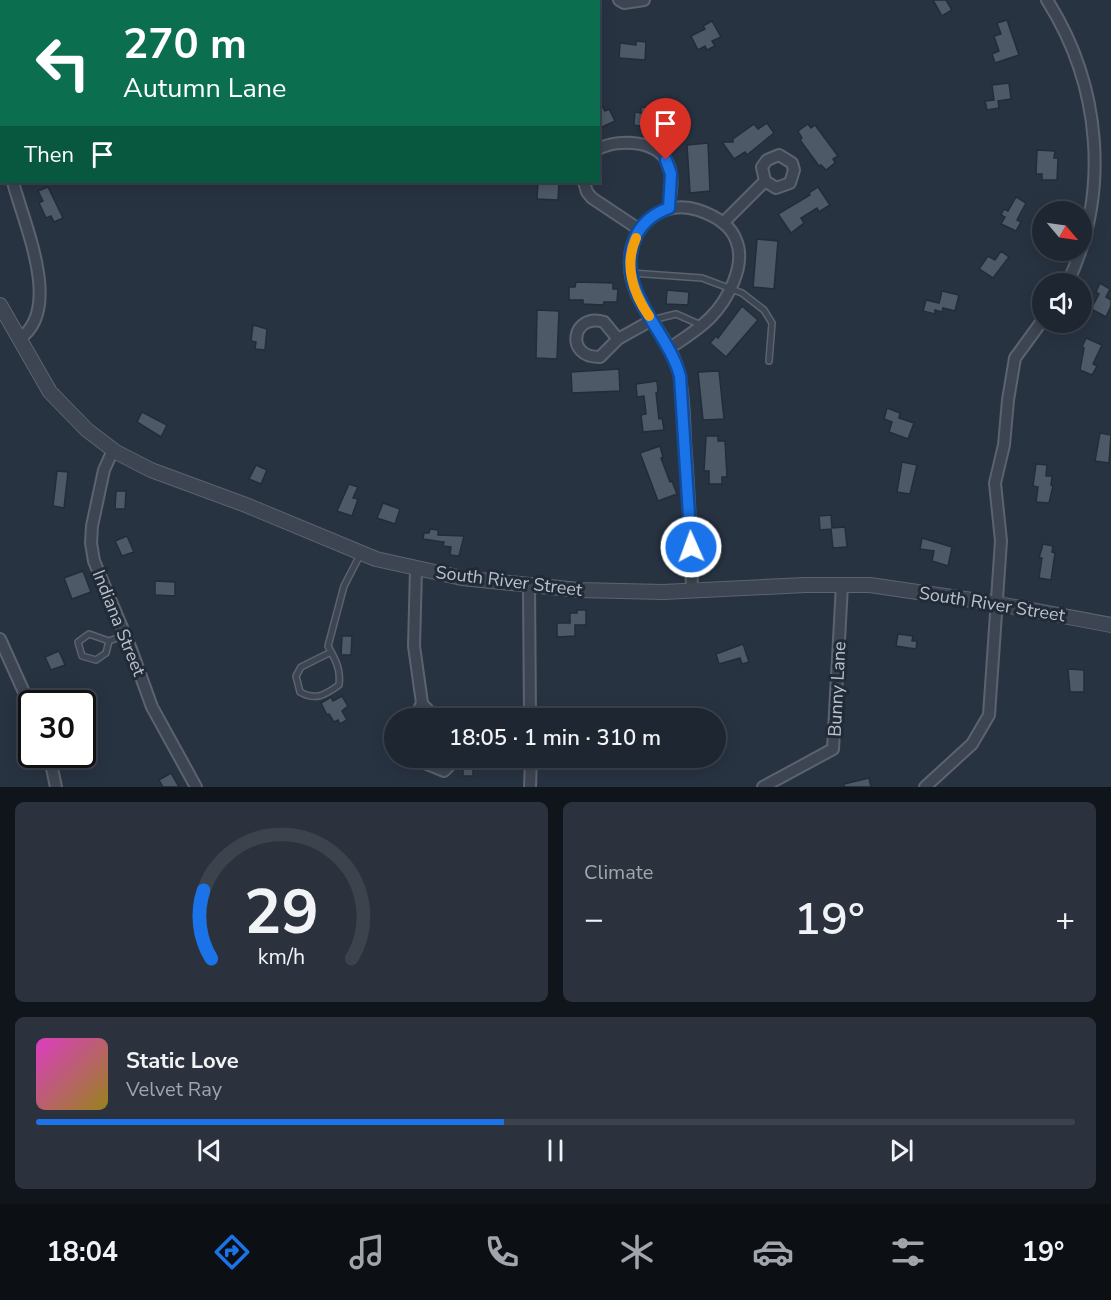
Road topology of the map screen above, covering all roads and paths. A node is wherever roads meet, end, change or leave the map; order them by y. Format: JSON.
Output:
{"nodes":[{"id":1,"x":619,"y":0,"type":"edge"},
{"id":2,"x":644,"y":0,"type":"edge"},
{"id":3,"x":1047,"y":0,"type":"edge"},
{"id":4,"x":600,"y":148,"type":"edge"},
{"id":5,"x":765,"y":181,"type":"dead end"},
{"id":6,"x":13,"y":183,"type":"edge"},
{"id":7,"x":584,"y":183,"type":"edge"},
{"id":8,"x":669,"y":208,"type":"junction"},
{"id":9,"x":723,"y":223,"type":"junction"},
{"id":10,"x":640,"y":230,"type":"junction"},
{"id":11,"x":631,"y":273,"type":"junction"},
{"id":12,"x":1072,"y":273,"type":"edge"},
{"id":13,"x":731,"y":287,"type":"junction"},
{"id":14,"x":0,"y":307,"type":"edge"},
{"id":15,"x":651,"y":320,"type":"junction"},
{"id":16,"x":702,"y":325,"type":"junction"},
{"id":17,"x":1033,"y":333,"type":"edge"},
{"id":18,"x":19,"y":339,"type":"junction"},
{"id":19,"x":618,"y":339,"type":"dead end"},
{"id":20,"x":670,"y":348,"type":"junction"},
{"id":21,"x":769,"y":361,"type":"dead end"},
{"id":22,"x":113,"y":450,"type":"junction"},
{"id":23,"x":360,"y":553,"type":"junction"},
{"id":24,"x":416,"y":569,"type":"junction"},
{"id":25,"x":842,"y":585,"type":"junction"},
{"id":26,"x":529,"y":586,"type":"junction"},
{"id":27,"x":692,"y":591,"type":"junction"},
{"id":28,"x":995,"y":603,"type":"junction"},
{"id":29,"x":1111,"y":625,"type":"edge"},
{"id":30,"x":125,"y":635,"type":"junction"},
{"id":31,"x":0,"y":639,"type":"edge"},
{"id":32,"x":109,"y":642,"type":"junction"},
{"id":33,"x":331,"y":652,"type":"junction"},
{"id":34,"x":23,"y":690,"type":"edge"},
{"id":35,"x":422,"y":705,"type":"junction"},
{"id":36,"x":421,"y":708,"type":"edge"},
{"id":37,"x":425,"y":708,"type":"edge"},
{"id":38,"x":530,"y":708,"type":"edge"},
{"id":39,"x":52,"y":768,"type":"edge"},
{"id":40,"x":531,"y":768,"type":"edge"},
{"id":41,"x":56,"y":787,"type":"edge"},
{"id":42,"x":196,"y":787,"type":"edge"},
{"id":43,"x":530,"y":787,"type":"edge"},
{"id":44,"x":763,"y":787,"type":"edge"},
{"id":45,"x":925,"y":787,"type":"edge"}],
"edges":[{"from":1,"to":2,"type":"street"},
{"from":3,"to":12,"type":"street"},
{"from":4,"to":8,"type":"street"},
{"from":5,"to":9,"type":"street"},
{"from":6,"to":18,"type":"street"},
{"from":7,"to":10,"type":"street"},
{"from":8,"to":9,"type":"street"},
{"from":8,"to":10,"type":"street"},
{"from":9,"to":13,"type":"street"},
{"from":10,"to":11,"type":"street"},
{"from":11,"to":13,"type":"lane"},
{"from":11,"to":15,"type":"street"},
{"from":13,"to":16,"type":"street"},
{"from":13,"to":21,"type":"lane"},
{"from":14,"to":18,"type":"street","name":"South River Street"},
{"from":15,"to":16,"type":"lane"},
{"from":15,"to":19,"type":"street"},
{"from":15,"to":20,"type":"street"},
{"from":16,"to":20,"type":"street"},
{"from":17,"to":28,"type":"street"},
{"from":18,"to":22,"type":"street","name":"South River Street"},
{"from":20,"to":27,"type":"street"},
{"from":22,"to":23,"type":"street","name":"South River Street"},
{"from":22,"to":30,"type":"street","name":"Indiana Street"},
{"from":23,"to":24,"type":"street","name":"South River Street"},
{"from":23,"to":33,"type":"lane"},
{"from":24,"to":26,"type":"street","name":"South River Street"},
{"from":24,"to":35,"type":"street"},
{"from":25,"to":27,"type":"street","name":"South River Street"},
{"from":25,"to":28,"type":"street","name":"South River Street"},
{"from":25,"to":44,"type":"street","name":"Bunny Lane"},
{"from":26,"to":27,"type":"street","name":"South River Street"},
{"from":26,"to":38,"type":"street"},
{"from":28,"to":29,"type":"street","name":"South River Street"},
{"from":28,"to":45,"type":"street"},
{"from":30,"to":32,"type":"lane"},
{"from":30,"to":42,"type":"street","name":"Indiana Street"},
{"from":31,"to":34,"type":"street"},
{"from":32,"to":32,"type":"lane"},
{"from":33,"to":33,"type":"lane"},
{"from":35,"to":36,"type":"street"},
{"from":35,"to":37,"type":"street"},
{"from":39,"to":41,"type":"street"},
{"from":40,"to":43,"type":"street"}]}
